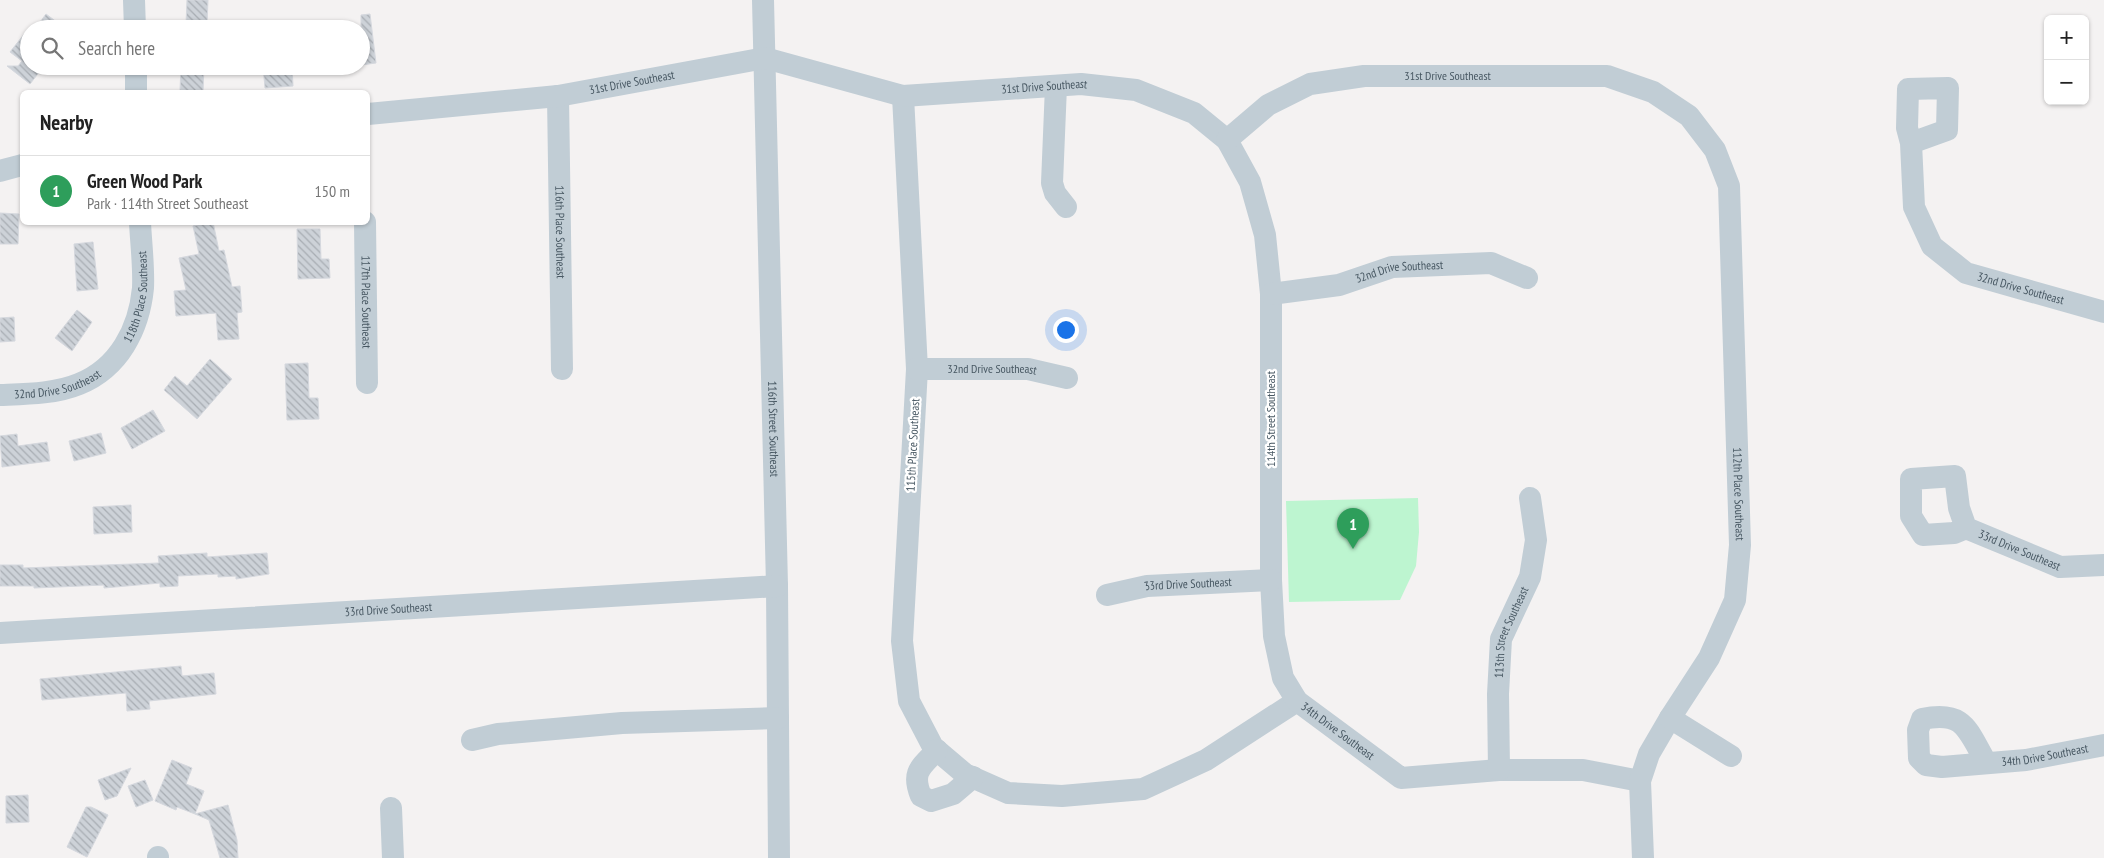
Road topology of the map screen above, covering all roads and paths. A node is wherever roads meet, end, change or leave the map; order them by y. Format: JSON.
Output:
{"nodes":[{"id":1,"x":134,"y":0,"type":"edge"},
{"id":2,"x":763,"y":0,"type":"edge"},
{"id":3,"x":135,"y":20,"type":"edge"},
{"id":4,"x":765,"y":58,"type":"junction"},
{"id":5,"x":136,"y":75,"type":"edge"},
{"id":6,"x":1056,"y":86,"type":"junction"},
{"id":7,"x":136,"y":90,"type":"edge"},
{"id":8,"x":558,"y":96,"type":"junction"},
{"id":9,"x":903,"y":96,"type":"junction"},
{"id":10,"x":370,"y":114,"type":"edge"},
{"id":11,"x":1689,"y":116,"type":"joint"},
{"id":12,"x":1227,"y":140,"type":"junction"},
{"id":13,"x":1911,"y":143,"type":"dead end"},
{"id":14,"x":20,"y":166,"type":"edge"},
{"id":15,"x":0,"y":172,"type":"edge"},
{"id":16,"x":1066,"y":207,"type":"dead end"},
{"id":17,"x":140,"y":225,"type":"edge"},
{"id":18,"x":365,"y":225,"type":"edge"},
{"id":19,"x":1527,"y":278,"type":"dead end"},
{"id":20,"x":1271,"y":294,"type":"junction"},
{"id":21,"x":2104,"y":312,"type":"edge"},
{"id":22,"x":112,"y":364,"type":"joint"},
{"id":23,"x":562,"y":369,"type":"dead end"},
{"id":24,"x":917,"y":370,"type":"junction"},
{"id":25,"x":1067,"y":378,"type":"dead end"},
{"id":26,"x":367,"y":382,"type":"dead end"},
{"id":27,"x":0,"y":395,"type":"edge"},
{"id":28,"x":1530,"y":498,"type":"dead end"},
{"id":29,"x":1966,"y":528,"type":"dead end"},
{"id":30,"x":2104,"y":565,"type":"edge"},
{"id":31,"x":1271,"y":580,"type":"junction"},
{"id":32,"x":777,"y":586,"type":"junction"},
{"id":33,"x":1108,"y":595,"type":"dead end"},
{"id":34,"x":0,"y":633,"type":"edge"},
{"id":35,"x":1297,"y":701,"type":"junction"},
{"id":36,"x":778,"y":718,"type":"junction"},
{"id":37,"x":1670,"y":718,"type":"junction"},
{"id":38,"x":472,"y":740,"type":"dead end"},
{"id":39,"x":2104,"y":745,"type":"edge"},
{"id":40,"x":937,"y":750,"type":"junction"},
{"id":41,"x":1731,"y":756,"type":"dead end"},
{"id":42,"x":1986,"y":762,"type":"dead end"},
{"id":43,"x":1499,"y":770,"type":"junction"},
{"id":44,"x":969,"y":776,"type":"junction"},
{"id":45,"x":1640,"y":781,"type":"junction"},
{"id":46,"x":391,"y":808,"type":"dead end"},
{"id":47,"x":393,"y":858,"type":"edge"},
{"id":48,"x":779,"y":858,"type":"edge"},
{"id":49,"x":1643,"y":858,"type":"edge"}],
"edges":[{"from":1,"to":3,"type":"street"},
{"from":2,"to":4,"type":"street","name":"116th Street Southeast"},
{"from":4,"to":8,"type":"street","name":"31st Drive Southeast"},
{"from":4,"to":9,"type":"street","name":"31st Drive Southeast"},
{"from":4,"to":32,"type":"street","name":"116th Street Southeast"},
{"from":5,"to":7,"type":"street"},
{"from":6,"to":9,"type":"street","name":"31st Drive Southeast"},
{"from":6,"to":12,"type":"street","name":"31st Drive Southeast"},
{"from":6,"to":16,"type":"street"},
{"from":8,"to":10,"type":"street","name":"31st Drive Southeast"},
{"from":8,"to":23,"type":"street","name":"116th Place Southeast"},
{"from":9,"to":24,"type":"street","name":"115th Place Southeast"},
{"from":11,"to":12,"type":"street","name":"31st Drive Southeast"},
{"from":11,"to":37,"type":"street","name":"112th Place Southeast"},
{"from":12,"to":20,"type":"street","name":"114th Street Southeast"},
{"from":13,"to":21,"type":"street","name":"32nd Drive Southeast"},
{"from":14,"to":15,"type":"street"},
{"from":17,"to":22,"type":"street","name":"118th Place Southeast"},
{"from":18,"to":26,"type":"street","name":"117th Place Southeast"},
{"from":19,"to":20,"type":"street","name":"32nd Drive Southeast"},
{"from":20,"to":31,"type":"street","name":"114th Street Southeast"},
{"from":22,"to":27,"type":"street","name":"32nd Drive Southeast"},
{"from":24,"to":25,"type":"street","name":"32nd Drive Southeast"},
{"from":24,"to":40,"type":"street","name":"115th Place Southeast"},
{"from":28,"to":43,"type":"street","name":"113th Street Southeast"},
{"from":29,"to":30,"type":"street","name":"33rd Drive Southeast"},
{"from":31,"to":33,"type":"street","name":"33rd Drive Southeast"},
{"from":31,"to":35,"type":"street","name":"114th Street Southeast"},
{"from":32,"to":34,"type":"street","name":"33rd Drive Southeast"},
{"from":32,"to":36,"type":"street","name":"116th Street Southeast"},
{"from":35,"to":43,"type":"street","name":"34th Drive Southeast"},
{"from":35,"to":44,"type":"street","name":"34th Drive Southeast"},
{"from":36,"to":38,"type":"street"},
{"from":36,"to":48,"type":"street","name":"116th Street Southeast"},
{"from":37,"to":41,"type":"street"},
{"from":37,"to":45,"type":"street","name":"112th Place Southeast"},
{"from":39,"to":42,"type":"street","name":"34th Drive Southeast"},
{"from":40,"to":44,"type":"street","name":"115th Place Southeast"},
{"from":40,"to":44,"type":"street"},
{"from":43,"to":45,"type":"street","name":"34th Drive Southeast"},
{"from":45,"to":49,"type":"street","name":"112th Place Southeast"},
{"from":46,"to":47,"type":"street"}]}
